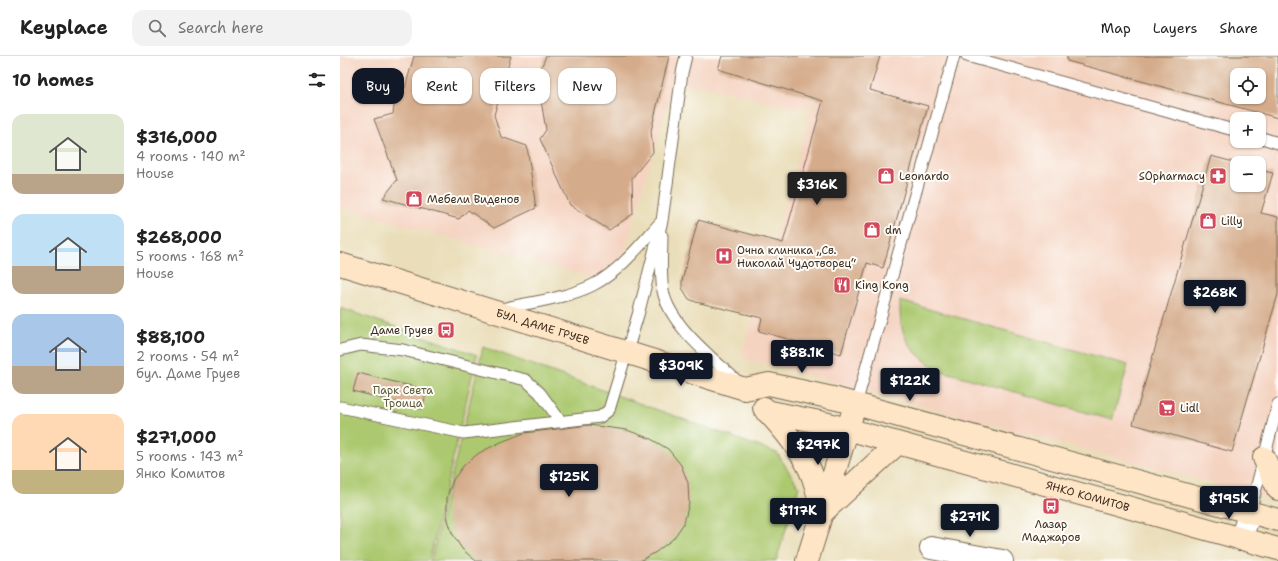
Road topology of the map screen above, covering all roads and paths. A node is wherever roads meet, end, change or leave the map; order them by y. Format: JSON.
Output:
{"nodes":[{"id":1,"x":686,"y":56,"type":"edge"},
{"id":2,"x":954,"y":56,"type":"edge"},
{"id":3,"x":967,"y":56,"type":"edge"},
{"id":4,"x":1230,"y":129,"type":"edge"},
{"id":5,"x":1266,"y":139,"type":"edge"},
{"id":6,"x":1278,"y":143,"type":"edge"},
{"id":7,"x":662,"y":221,"type":"junction"},
{"id":8,"x":340,"y":264,"type":"edge"},
{"id":9,"x":495,"y":311,"type":"junction"},
{"id":10,"x":340,"y":350,"type":"edge"},
{"id":11,"x":627,"y":352,"type":"junction"},
{"id":12,"x":745,"y":389,"type":"junction"},
{"id":13,"x":856,"y":404,"type":"junction"},
{"id":14,"x":1278,"y":404,"type":"edge"},
{"id":15,"x":340,"y":407,"type":"edge"},
{"id":16,"x":766,"y":411,"type":"junction"},
{"id":17,"x":561,"y":422,"type":"junction"},
{"id":18,"x":847,"y":429,"type":"junction"},
{"id":19,"x":897,"y":444,"type":"junction"},
{"id":20,"x":1264,"y":458,"type":"junction"},
{"id":21,"x":1278,"y":489,"type":"edge"},
{"id":22,"x":1250,"y":512,"type":"junction"},
{"id":23,"x":822,"y":513,"type":"junction"},
{"id":24,"x":1278,"y":520,"type":"edge"},
{"id":25,"x":1241,"y":539,"type":"junction"},
{"id":26,"x":931,"y":548,"type":"dead end"},
{"id":27,"x":1278,"y":550,"type":"edge"},
{"id":28,"x":807,"y":561,"type":"edge"},
{"id":29,"x":1002,"y":561,"type":"edge"}],
"edges":[{"from":1,"to":7,"type":"lane"},
{"from":2,"to":13,"type":"lane"},
{"from":3,"to":4,"type":"lane"},
{"from":5,"to":6,"type":"lane"},
{"from":7,"to":9,"type":"lane"},
{"from":7,"to":11,"type":"lane"},
{"from":7,"to":12,"type":"lane"},
{"from":8,"to":9,"type":"main road","name":"БУЛ. ДАМЕ ГРУЕВ"},
{"from":9,"to":11,"type":"main road","name":"БУЛ. ДАМЕ ГРУЕВ"},
{"from":10,"to":17,"type":"lane"},
{"from":11,"to":12,"type":"main road","name":"БУЛ. ДАМЕ ГРУЕВ"},
{"from":11,"to":17,"type":"lane"},
{"from":12,"to":13,"type":"main road","name":"БУЛ. ДАМЕ ГРУЕВ"},
{"from":12,"to":16,"type":"main road","name":"БУЛ. ДАМЕ ГРУЕВ"},
{"from":13,"to":18,"type":"main road"},
{"from":13,"to":22,"type":"main road","name":"БУЛ. ДАМЕ ГРУЕВ"},
{"from":14,"to":20,"type":"lane"},
{"from":15,"to":17,"type":"lane"},
{"from":16,"to":18,"type":"main road"},
{"from":16,"to":23,"type":"main road","name":"БУЛ. ДАМЕ ГРУЕВ"},
{"from":18,"to":19,"type":"main road"},
{"from":18,"to":23,"type":"main road"},
{"from":19,"to":23,"type":"main road"},
{"from":19,"to":25,"type":"main road","name":"ЯНКО КОМИТОВ"},
{"from":20,"to":21,"type":"main road"},
{"from":20,"to":22,"type":"lane"},
{"from":22,"to":24,"type":"main road"},
{"from":22,"to":25,"type":"street"},
{"from":23,"to":28,"type":"main road"},
{"from":25,"to":27,"type":"main road","name":"ЯНКО КОМИТОВ"},
{"from":26,"to":29,"type":"street"}]}
